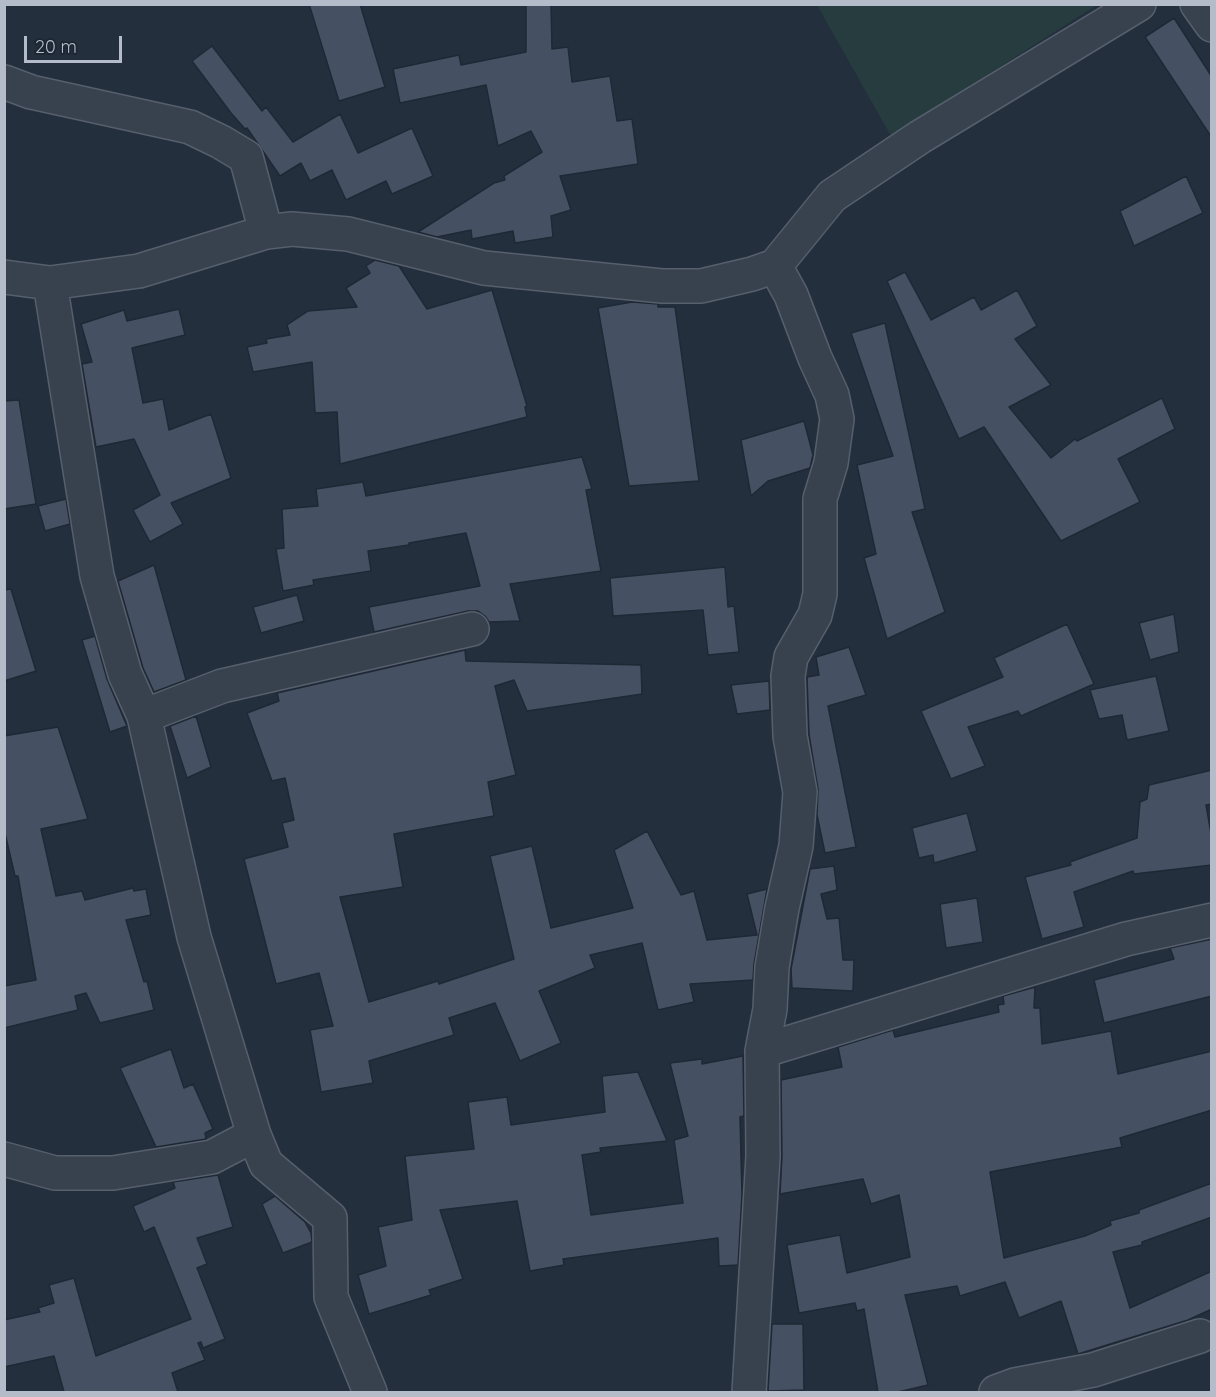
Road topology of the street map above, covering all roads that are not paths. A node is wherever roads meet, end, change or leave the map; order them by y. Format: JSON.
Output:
{"nodes":[{"id":1,"x":1139,"y":4,"type":"edge"},
{"id":2,"x":1197,"y":4,"type":"edge"},
{"id":3,"x":1212,"y":25,"type":"edge"},
{"id":4,"x":4,"y":82,"type":"edge"},
{"id":5,"x":266,"y":232,"type":"junction"},
{"id":6,"x":775,"y":266,"type":"junction"},
{"id":7,"x":4,"y":277,"type":"edge"},
{"id":8,"x":50,"y":283,"type":"junction"},
{"id":9,"x":472,"y":629,"type":"dead end"},
{"id":10,"x":144,"y":716,"type":"junction"},
{"id":11,"x":1212,"y":920,"type":"edge"},
{"id":12,"x":762,"y":1051,"type":"junction"},
{"id":13,"x":254,"y":1135,"type":"junction"},
{"id":14,"x":4,"y":1159,"type":"edge"},
{"id":15,"x":1200,"y":1336,"type":"dead end"},
{"id":16,"x":370,"y":1392,"type":"edge"},
{"id":17,"x":749,"y":1392,"type":"edge"},
{"id":18,"x":996,"y":1392,"type":"edge"}],
"edges":[{"from":1,"to":6,"type":"street"},
{"from":2,"to":3,"type":"street"},
{"from":4,"to":5,"type":"street"},
{"from":5,"to":6,"type":"street"},
{"from":5,"to":8,"type":"street"},
{"from":6,"to":12,"type":"street"},
{"from":7,"to":8,"type":"street"},
{"from":8,"to":10,"type":"street"},
{"from":9,"to":10,"type":"street"},
{"from":10,"to":13,"type":"street"},
{"from":11,"to":12,"type":"street"},
{"from":12,"to":17,"type":"street"},
{"from":13,"to":14,"type":"street"},
{"from":13,"to":16,"type":"street"},
{"from":15,"to":18,"type":"street"}]}
